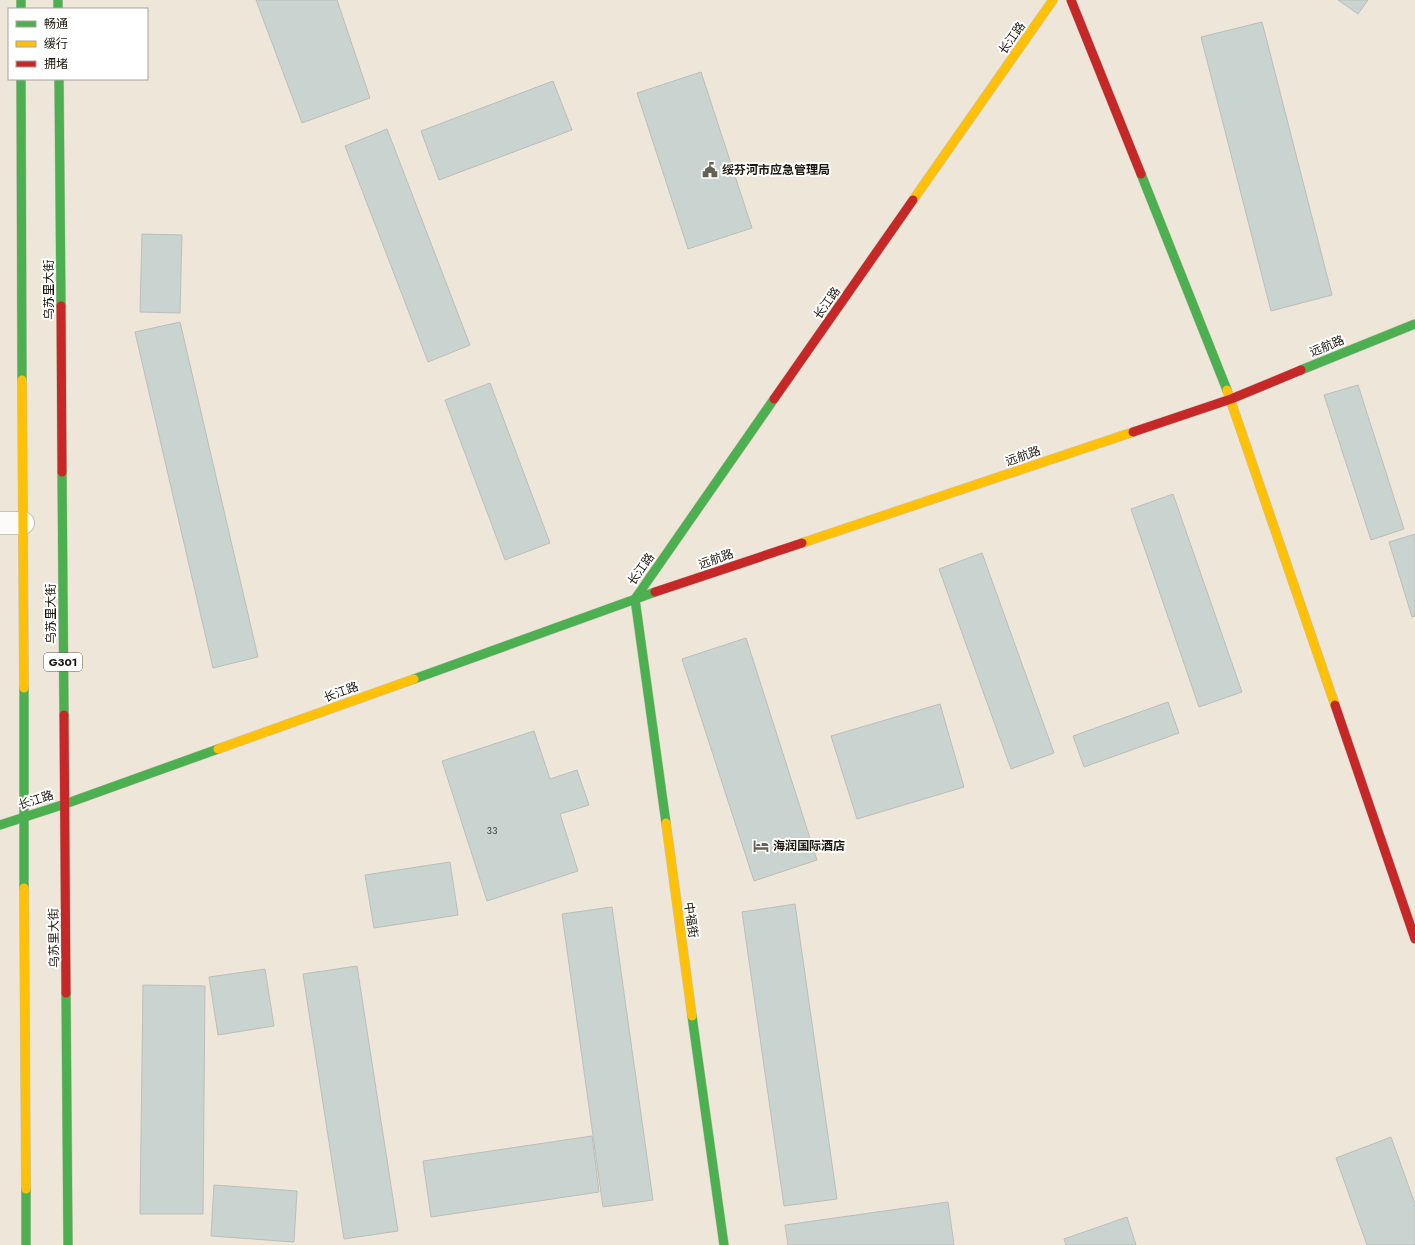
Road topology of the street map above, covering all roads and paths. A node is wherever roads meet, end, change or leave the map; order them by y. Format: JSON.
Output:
{"nodes":[{"id":1,"x":1053,"y":0,"type":"edge"},
{"id":2,"x":1071,"y":0,"type":"edge"},
{"id":3,"x":21,"y":80,"type":"edge"},
{"id":4,"x":59,"y":80,"type":"edge"},
{"id":5,"x":1415,"y":324,"type":"edge"},
{"id":6,"x":1231,"y":399,"type":"junction"},
{"id":7,"x":0,"y":523,"type":"edge"},
{"id":8,"x":23,"y":523,"type":"junction"},
{"id":9,"x":635,"y":599,"type":"junction"},
{"id":10,"x":64,"y":804,"type":"junction"},
{"id":11,"x":24,"y":817,"type":"junction"},
{"id":12,"x":0,"y":825,"type":"edge"},
{"id":13,"x":1415,"y":939,"type":"edge"},
{"id":14,"x":26,"y":1245,"type":"edge"},
{"id":15,"x":68,"y":1245,"type":"edge"},
{"id":16,"x":724,"y":1245,"type":"edge"}],
"edges":[{"from":1,"to":9,"type":"main road","name":"长江路"},
{"from":2,"to":6,"type":"main road"},
{"from":3,"to":8,"type":"main road"},
{"from":4,"to":10,"type":"main road","name":"乌苏里大街","number":"G301"},
{"from":5,"to":6,"type":"main road","name":"远航路"},
{"from":6,"to":9,"type":"main road","name":"远航路"},
{"from":6,"to":13,"type":"main road"},
{"from":7,"to":8,"type":"street"},
{"from":8,"to":11,"type":"main road"},
{"from":9,"to":10,"type":"main road","name":"长江路"},
{"from":9,"to":16,"type":"main road","name":"中福街"},
{"from":10,"to":11,"type":"main road","name":"长江路"},
{"from":10,"to":15,"type":"main road","name":"乌苏里大街","number":"G301"},
{"from":11,"to":12,"type":"main road","name":"长江路"},
{"from":11,"to":14,"type":"main road"}]}
